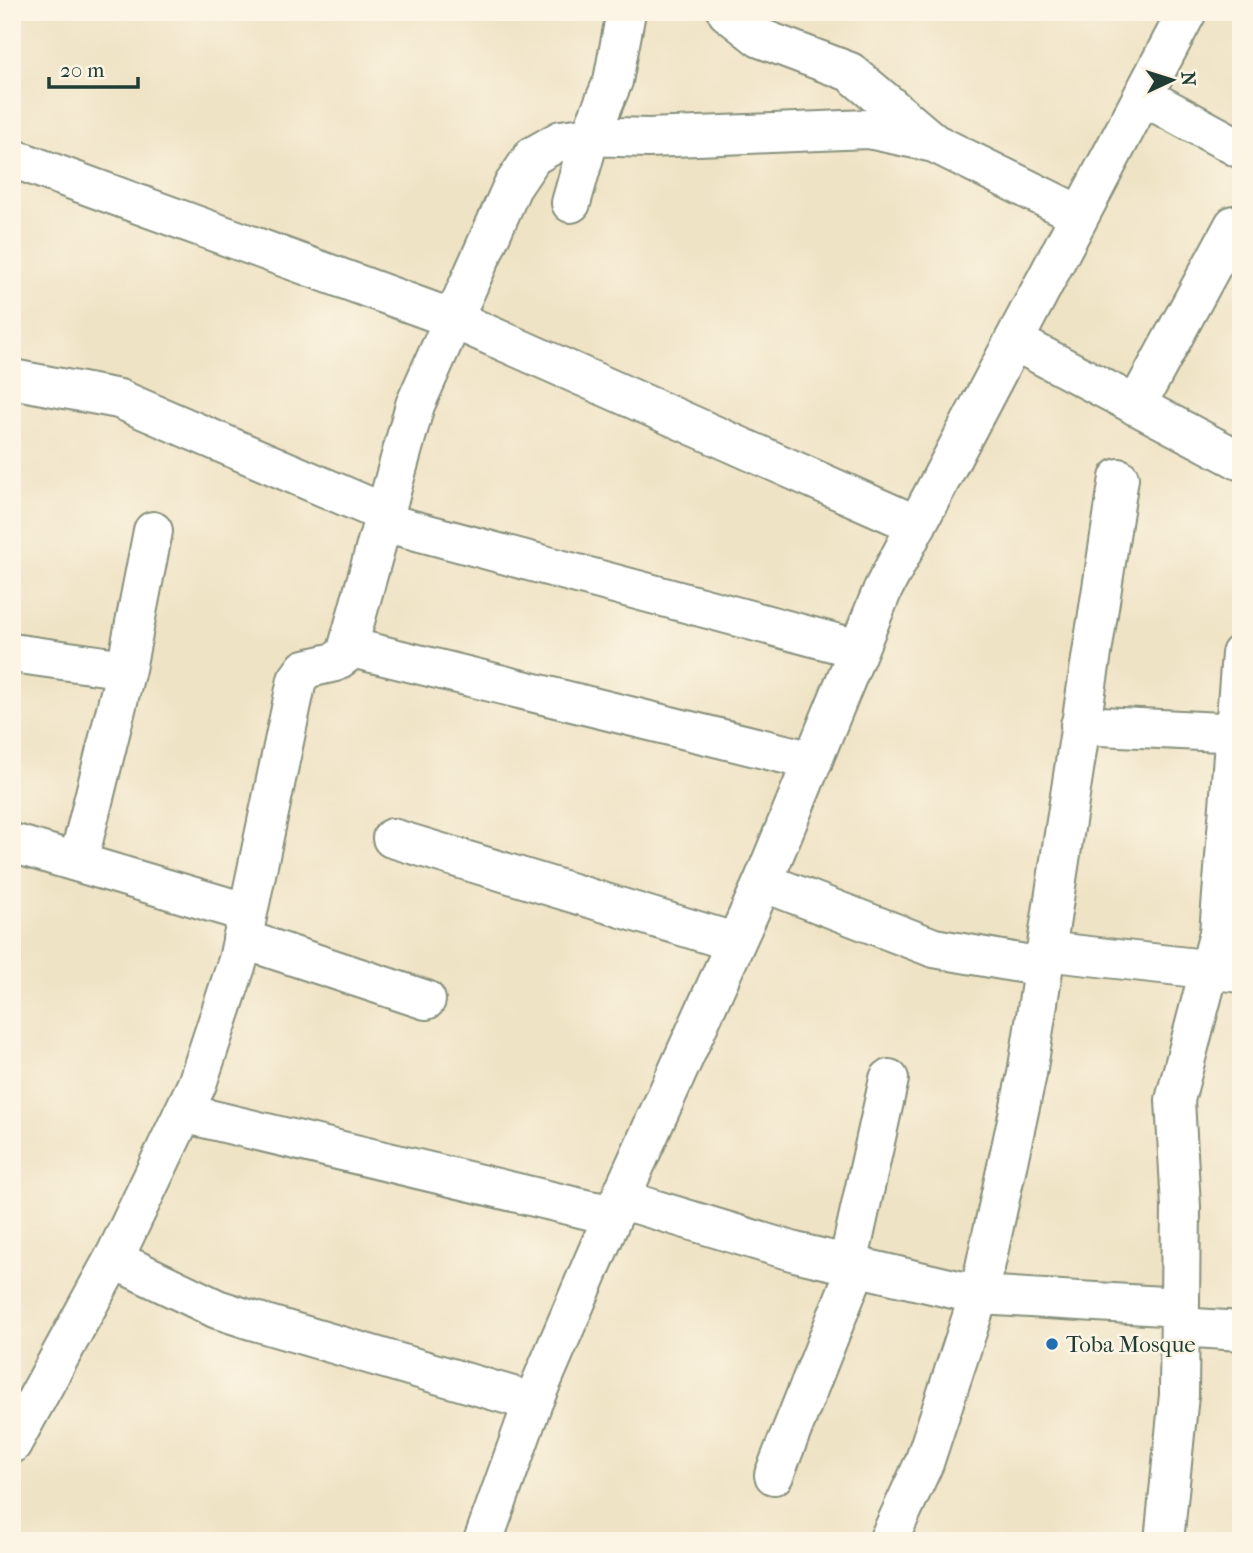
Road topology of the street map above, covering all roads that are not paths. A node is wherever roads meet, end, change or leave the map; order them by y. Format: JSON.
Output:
{"nodes":[{"id":1,"x":626,"y":12,"type":"edge"},
{"id":2,"x":727,"y":12,"type":"edge"},
{"id":3,"x":1187,"y":12,"type":"edge"},
{"id":4,"x":1143,"y":96,"type":"junction"},
{"id":5,"x":590,"y":136,"type":"junction"},
{"id":6,"x":934,"y":143,"type":"junction"},
{"id":7,"x":1241,"y":149,"type":"edge"},
{"id":8,"x":12,"y":158,"type":"edge"},
{"id":9,"x":571,"y":203,"type":"dead end"},
{"id":10,"x":1080,"y":215,"type":"junction"},
{"id":11,"x":1234,"y":225,"type":"dead end"},
{"id":12,"x":453,"y":319,"type":"junction"},
{"id":13,"x":1014,"y":341,"type":"junction"},
{"id":14,"x":12,"y":379,"type":"edge"},
{"id":15,"x":1136,"y":406,"type":"junction"},
{"id":16,"x":1241,"y":461,"type":"edge"},
{"id":17,"x":1119,"y":478,"type":"dead end"},
{"id":18,"x":384,"y":517,"type":"junction"},
{"id":19,"x":917,"y":525,"type":"junction"},
{"id":20,"x":153,"y":531,"type":"dead end"},
{"id":21,"x":348,"y":647,"type":"junction"},
{"id":22,"x":858,"y":649,"type":"junction"},
{"id":23,"x":12,"y":653,"type":"edge"},
{"id":24,"x":1241,"y":654,"type":"edge"},
{"id":25,"x":126,"y":669,"type":"junction"},
{"id":26,"x":1080,"y":725,"type":"junction"},
{"id":27,"x":1237,"y":732,"type":"edge"},
{"id":28,"x":813,"y":761,"type":"junction"},
{"id":29,"x":392,"y":838,"type":"dead end"},
{"id":30,"x":12,"y":843,"type":"edge"},
{"id":31,"x":78,"y":862,"type":"junction"},
{"id":32,"x":763,"y":882,"type":"junction"},
{"id":33,"x":245,"y":926,"type":"junction"},
{"id":34,"x":734,"y":943,"type":"junction"},
{"id":35,"x":1044,"y":959,"type":"junction"},
{"id":36,"x":1225,"y":970,"type":"edge"},
{"id":37,"x":426,"y":1000,"type":"dead end"},
{"id":38,"x":889,"y":1079,"type":"dead end"},
{"id":39,"x":183,"y":1113,"type":"junction"},
{"id":40,"x":617,"y":1206,"type":"junction"},
{"id":41,"x":113,"y":1259,"type":"junction"},
{"id":42,"x":852,"y":1265,"type":"junction"},
{"id":43,"x":979,"y":1295,"type":"junction"},
{"id":44,"x":1180,"y":1317,"type":"junction"},
{"id":45,"x":1241,"y":1331,"type":"edge"},
{"id":46,"x":533,"y":1402,"type":"junction"},
{"id":47,"x":12,"y":1444,"type":"edge"},
{"id":48,"x":774,"y":1475,"type":"dead end"},
{"id":49,"x":483,"y":1541,"type":"edge"},
{"id":50,"x":888,"y":1541,"type":"edge"},
{"id":51,"x":1164,"y":1541,"type":"edge"}],
"edges":[{"from":1,"to":5,"type":"street"},
{"from":2,"to":6,"type":"street"},
{"from":3,"to":4,"type":"street"},
{"from":4,"to":7,"type":"street"},
{"from":4,"to":10,"type":"street"},
{"from":5,"to":6,"type":"street"},
{"from":5,"to":9,"type":"street"},
{"from":5,"to":12,"type":"street"},
{"from":6,"to":10,"type":"street"},
{"from":8,"to":12,"type":"street"},
{"from":10,"to":13,"type":"street"},
{"from":11,"to":15,"type":"street"},
{"from":12,"to":18,"type":"street"},
{"from":12,"to":19,"type":"street"},
{"from":13,"to":15,"type":"street"},
{"from":13,"to":19,"type":"street"},
{"from":14,"to":18,"type":"street"},
{"from":15,"to":16,"type":"street"},
{"from":17,"to":26,"type":"street"},
{"from":18,"to":21,"type":"street"},
{"from":18,"to":22,"type":"street"},
{"from":19,"to":22,"type":"street"},
{"from":20,"to":25,"type":"street"},
{"from":21,"to":28,"type":"street"},
{"from":21,"to":33,"type":"street"},
{"from":22,"to":28,"type":"street"},
{"from":23,"to":25,"type":"street"},
{"from":24,"to":27,"type":"street"},
{"from":25,"to":31,"type":"street"},
{"from":26,"to":27,"type":"street"},
{"from":26,"to":35,"type":"street"},
{"from":27,"to":36,"type":"street"},
{"from":28,"to":32,"type":"street"},
{"from":29,"to":34,"type":"street"},
{"from":30,"to":31,"type":"street"},
{"from":31,"to":33,"type":"street"},
{"from":32,"to":34,"type":"street"},
{"from":32,"to":35,"type":"street"},
{"from":33,"to":37,"type":"street"},
{"from":33,"to":39,"type":"street"},
{"from":34,"to":40,"type":"street"},
{"from":35,"to":36,"type":"street"},
{"from":35,"to":43,"type":"street"},
{"from":36,"to":44,"type":"street"},
{"from":38,"to":42,"type":"street"},
{"from":39,"to":40,"type":"street"},
{"from":39,"to":41,"type":"street"},
{"from":40,"to":42,"type":"street"},
{"from":40,"to":46,"type":"street"},
{"from":41,"to":46,"type":"street"},
{"from":41,"to":47,"type":"street"},
{"from":42,"to":43,"type":"street"},
{"from":42,"to":48,"type":"street"},
{"from":43,"to":44,"type":"street"},
{"from":43,"to":50,"type":"street"},
{"from":44,"to":45,"type":"street"},
{"from":44,"to":51,"type":"street"},
{"from":46,"to":49,"type":"street"}]}
